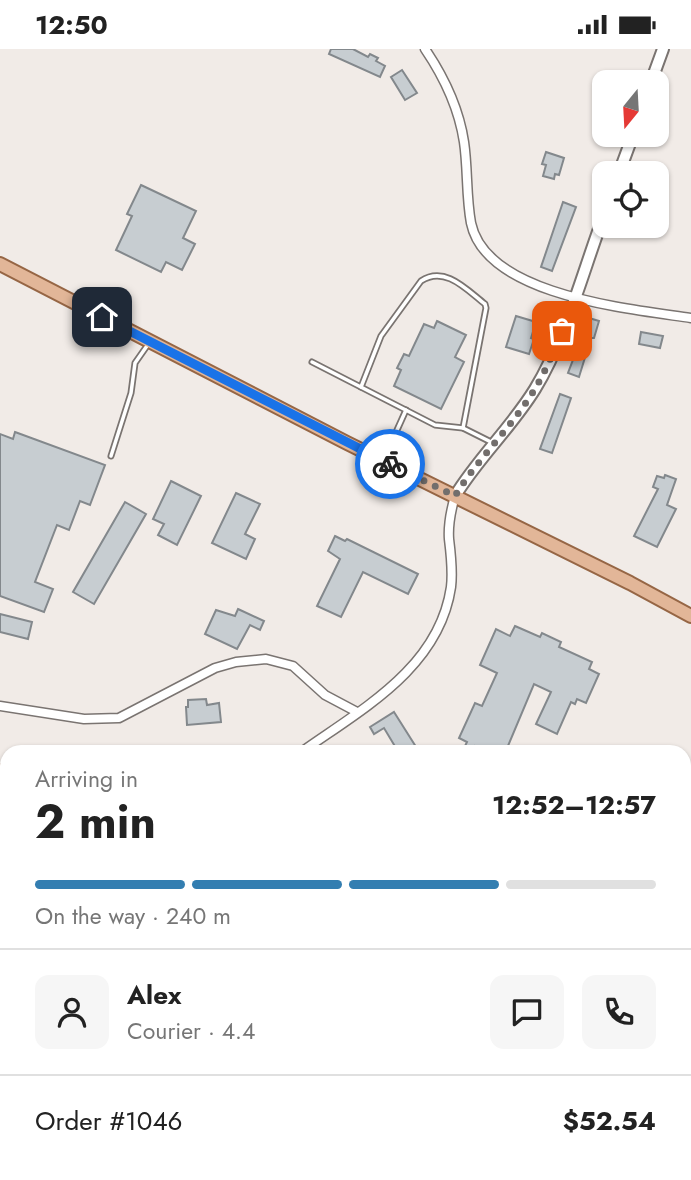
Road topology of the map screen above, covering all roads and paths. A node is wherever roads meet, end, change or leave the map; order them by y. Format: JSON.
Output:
{"nodes":[{"id":1,"x":425,"y":49,"type":"edge"},
{"id":2,"x":663,"y":49,"type":"edge"},
{"id":3,"x":655,"y":70,"type":"edge"},
{"id":4,"x":596,"y":238,"type":"edge"},
{"id":5,"x":0,"y":264,"type":"edge"},
{"id":6,"x":574,"y":298,"type":"junction"},
{"id":7,"x":691,"y":318,"type":"edge"},
{"id":8,"x":150,"y":342,"type":"junction"},
{"id":9,"x":312,"y":362,"type":"dead end"},
{"id":10,"x":361,"y":387,"type":"junction"},
{"id":11,"x":406,"y":410,"type":"junction"},
{"id":12,"x":463,"y":428,"type":"junction"},
{"id":13,"x":494,"y":444,"type":"junction"},
{"id":14,"x":111,"y":456,"type":"dead end"},
{"id":15,"x":384,"y":461,"type":"junction"},
{"id":16,"x":455,"y":496,"type":"junction"},
{"id":17,"x":691,"y":616,"type":"edge"},
{"id":18,"x":0,"y":706,"type":"edge"},
{"id":19,"x":357,"y":712,"type":"junction"},
{"id":20,"x":311,"y":745,"type":"edge"}],
"edges":[{"from":1,"to":6,"type":"street"},
{"from":2,"to":3,"type":"street"},
{"from":4,"to":6,"type":"street"},
{"from":5,"to":8,"type":"main road"},
{"from":6,"to":7,"type":"street"},
{"from":6,"to":13,"type":"street"},
{"from":8,"to":14,"type":"lane"},
{"from":8,"to":15,"type":"main road"},
{"from":9,"to":10,"type":"lane"},
{"from":10,"to":11,"type":"lane"},
{"from":10,"to":12,"type":"lane"},
{"from":11,"to":12,"type":"lane"},
{"from":11,"to":15,"type":"lane"},
{"from":12,"to":13,"type":"lane"},
{"from":13,"to":16,"type":"street"},
{"from":15,"to":16,"type":"main road"},
{"from":16,"to":17,"type":"main road"},
{"from":16,"to":19,"type":"street"},
{"from":18,"to":19,"type":"street"},
{"from":19,"to":20,"type":"street"}]}
